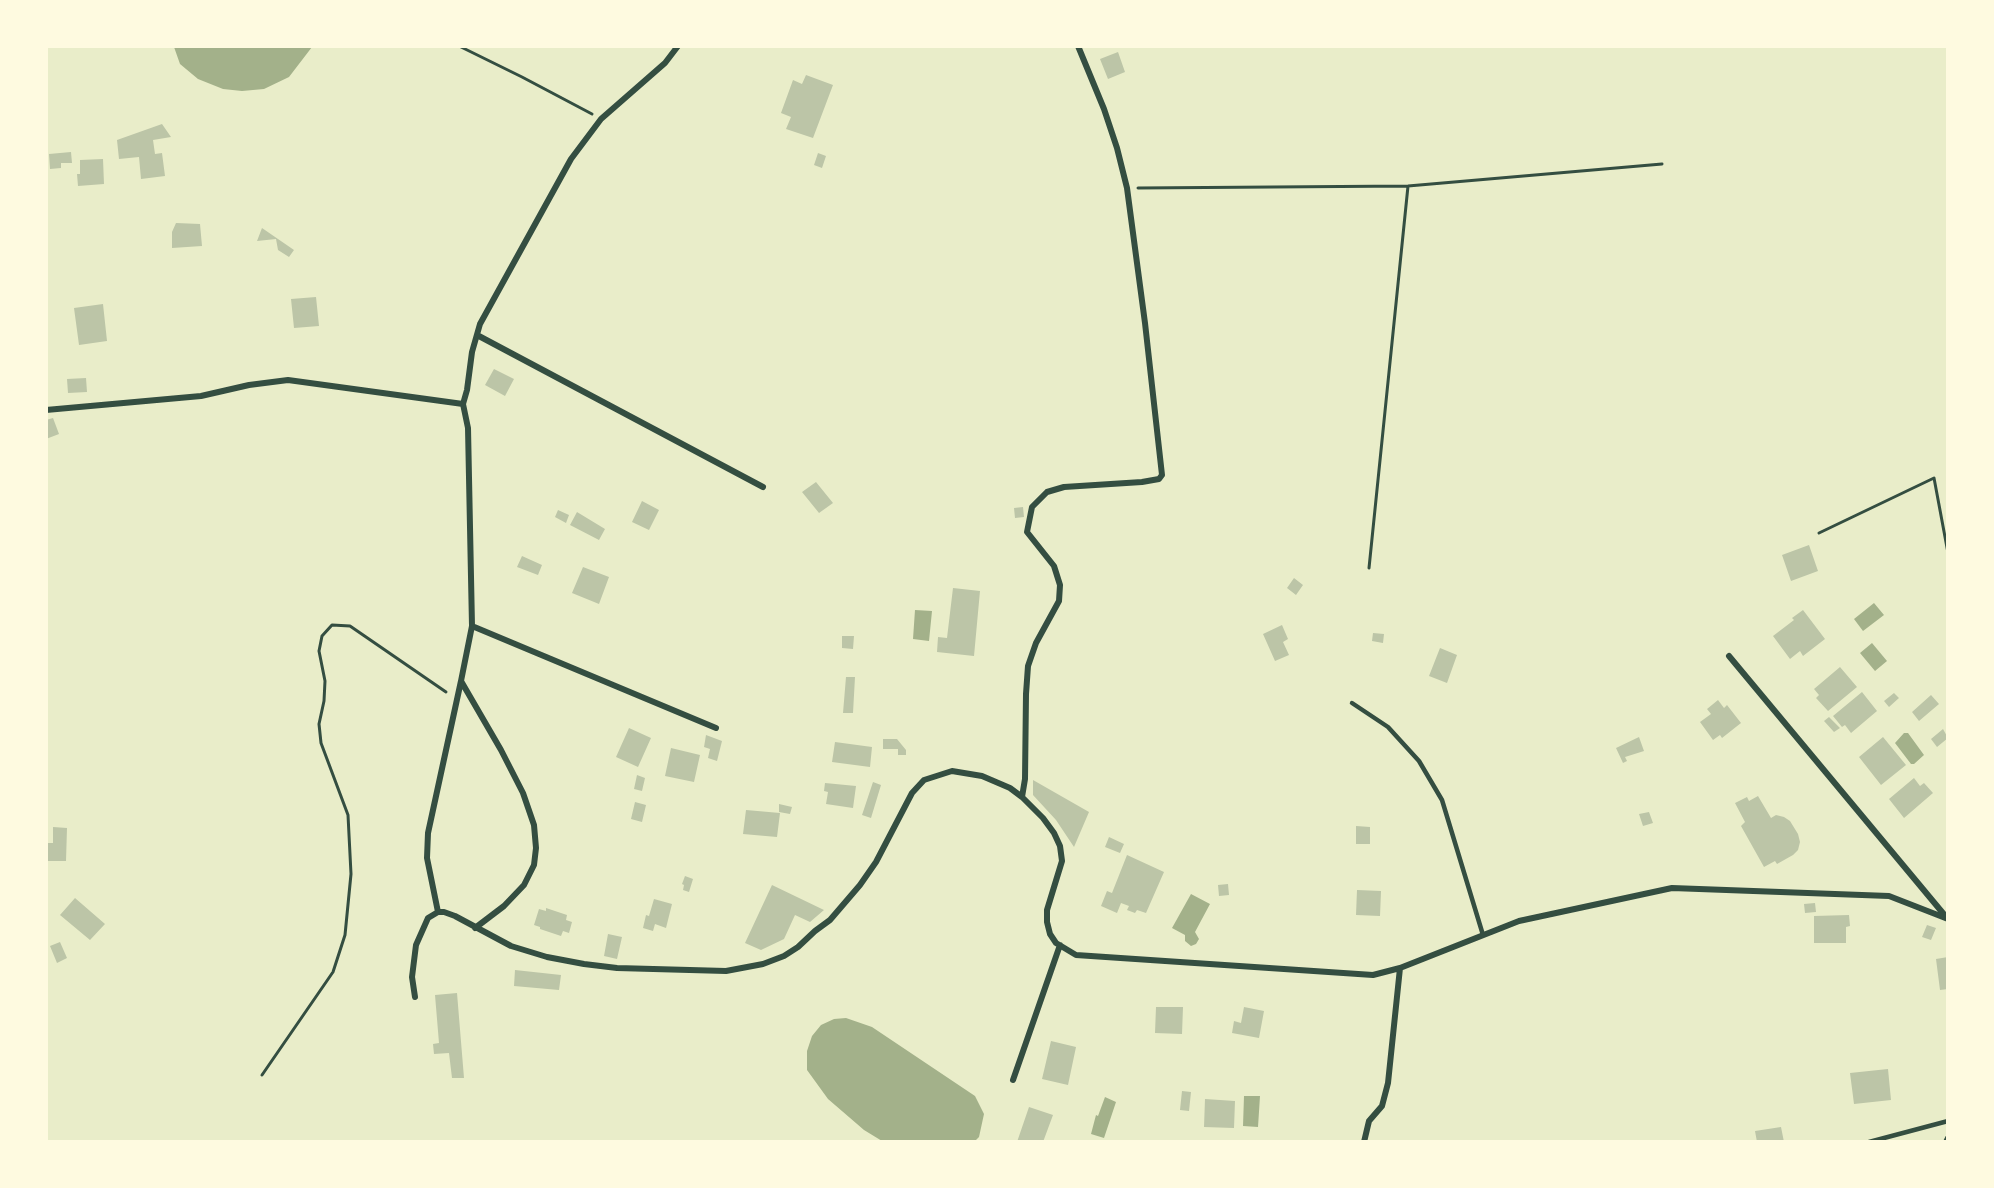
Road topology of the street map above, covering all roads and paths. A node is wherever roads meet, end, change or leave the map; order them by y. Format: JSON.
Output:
{"nodes":[{"id":1,"x":459,"y":46,"type":"edge"},
{"id":2,"x":678,"y":46,"type":"edge"},
{"id":3,"x":1078,"y":46,"type":"edge"},
{"id":4,"x":601,"y":119,"type":"junction"},
{"id":5,"x":1662,"y":164,"type":"dead end"},
{"id":6,"x":1408,"y":186,"type":"junction"},
{"id":7,"x":1127,"y":188,"type":"junction"},
{"id":8,"x":477,"y":335,"type":"junction"},
{"id":9,"x":463,"y":404,"type":"junction"},
{"id":10,"x":46,"y":410,"type":"edge"},
{"id":11,"x":763,"y":487,"type":"dead end"},
{"id":12,"x":1819,"y":533,"type":"dead end"},
{"id":13,"x":1947,"y":553,"type":"edge"},
{"id":14,"x":1368,"y":568,"type":"dead end"},
{"id":15,"x":472,"y":626,"type":"junction"},
{"id":16,"x":1729,"y":656,"type":"dead end"},
{"id":17,"x":461,"y":681,"type":"junction"},
{"id":18,"x":457,"y":700,"type":"junction"},
{"id":19,"x":1352,"y":703,"type":"dead end"},
{"id":20,"x":716,"y":728,"type":"dead end"},
{"id":21,"x":1022,"y":796,"type":"junction"},
{"id":22,"x":438,"y":912,"type":"junction"},
{"id":23,"x":1947,"y":919,"type":"edge"},
{"id":24,"x":475,"y":928,"type":"junction"},
{"id":25,"x":1483,"y":935,"type":"junction"},
{"id":26,"x":1060,"y":945,"type":"junction"},
{"id":27,"x":1400,"y":968,"type":"junction"},
{"id":28,"x":415,"y":997,"type":"dead end"},
{"id":29,"x":262,"y":1075,"type":"dead end"},
{"id":30,"x":1013,"y":1080,"type":"dead end"},
{"id":31,"x":1947,"y":1122,"type":"edge"},
{"id":32,"x":1364,"y":1142,"type":"edge"},
{"id":33,"x":1869,"y":1142,"type":"edge"}],
"edges":[{"from":1,"to":4,"type":"path"},
{"from":2,"to":4,"type":"street"},
{"from":3,"to":7,"type":"street"},
{"from":4,"to":8,"type":"street"},
{"from":5,"to":6,"type":"path"},
{"from":6,"to":7,"type":"path"},
{"from":6,"to":14,"type":"path"},
{"from":7,"to":21,"type":"street"},
{"from":8,"to":9,"type":"street"},
{"from":8,"to":11,"type":"street"},
{"from":9,"to":10,"type":"street"},
{"from":9,"to":15,"type":"street"},
{"from":12,"to":13,"type":"path"},
{"from":15,"to":17,"type":"street"},
{"from":15,"to":20,"type":"street"},
{"from":16,"to":23,"type":"street"},
{"from":17,"to":18,"type":"street"},
{"from":17,"to":24,"type":"street"},
{"from":18,"to":22,"type":"street"},
{"from":18,"to":29,"type":"path"},
{"from":19,"to":25,"type":"lane"},
{"from":21,"to":24,"type":"street"},
{"from":21,"to":26,"type":"street"},
{"from":22,"to":24,"type":"street"},
{"from":22,"to":28,"type":"street"},
{"from":23,"to":25,"type":"street"},
{"from":25,"to":27,"type":"street"},
{"from":26,"to":27,"type":"street"},
{"from":26,"to":30,"type":"street"},
{"from":27,"to":32,"type":"street"},
{"from":31,"to":33,"type":"lane"}]}
